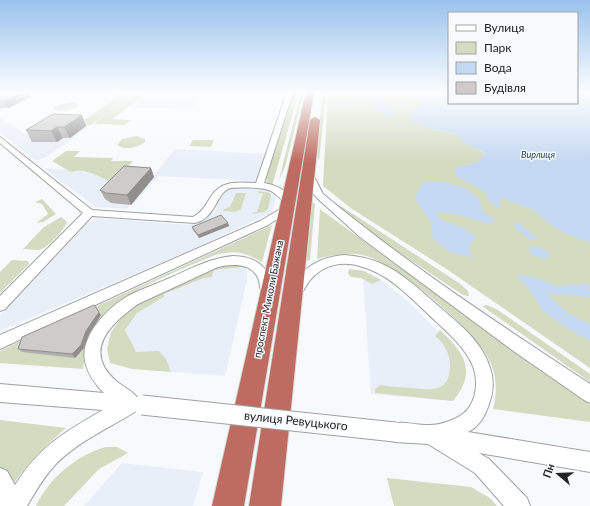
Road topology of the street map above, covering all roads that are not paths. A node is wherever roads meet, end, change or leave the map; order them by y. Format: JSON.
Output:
{"nodes":[{"id":1,"x":282,"y":116,"type":"edge"},
{"id":2,"x":305,"y":116,"type":"edge"},
{"id":3,"x":316,"y":116,"type":"edge"},
{"id":4,"x":0,"y":140,"type":"edge"},
{"id":5,"x":308,"y":174,"type":"junction"},
{"id":6,"x":259,"y":186,"type":"junction"},
{"id":7,"x":288,"y":204,"type":"junction"},
{"id":8,"x":89,"y":213,"type":"junction"},
{"id":9,"x":280,"y":296,"type":"junction"},
{"id":10,"x":0,"y":305,"type":"edge"},
{"id":11,"x":0,"y":342,"type":"edge"},
{"id":12,"x":0,"y":393,"type":"edge"},
{"id":13,"x":590,"y":394,"type":"edge"},
{"id":14,"x":137,"y":404,"type":"junction"},
{"id":15,"x":429,"y":436,"type":"junction"},
{"id":16,"x":590,"y":462,"type":"edge"},
{"id":17,"x":0,"y":478,"type":"edge"},
{"id":18,"x":9,"y":506,"type":"edge"},
{"id":19,"x":15,"y":506,"type":"edge"},
{"id":20,"x":228,"y":506,"type":"edge"},
{"id":21,"x":265,"y":506,"type":"edge"},
{"id":22,"x":519,"y":506,"type":"edge"}],
"edges":[{"from":1,"to":6,"type":"street"},
{"from":2,"to":7,"type":"highway","name":"проспект Миколи Бажана"},
{"from":3,"to":5,"type":"highway","name":"проспект Миколи Бажана"},
{"from":4,"to":8,"type":"street"},
{"from":5,"to":9,"type":"highway","name":"проспект Миколи Бажана"},
{"from":5,"to":13,"type":"street"},
{"from":6,"to":7,"type":"street"},
{"from":6,"to":8,"type":"street"},
{"from":7,"to":9,"type":"highway","name":"проспект Миколи Бажана"},
{"from":7,"to":11,"type":"street"},
{"from":8,"to":10,"type":"street"},
{"from":9,"to":14,"type":"street"},
{"from":9,"to":15,"type":"street"},
{"from":9,"to":20,"type":"highway","name":"проспект Миколи Бажана"},
{"from":9,"to":21,"type":"highway","name":"проспект Миколи Бажана"},
{"from":12,"to":14,"type":"street","name":"вулиця Ревуцького"},
{"from":14,"to":15,"type":"street","name":"вулиця Ревуцького","bridge":true},
{"from":14,"to":19,"type":"street"},
{"from":15,"to":16,"type":"street","name":"вулиця Ревуцького"},
{"from":15,"to":22,"type":"street"},
{"from":17,"to":18,"type":"street"}]}
